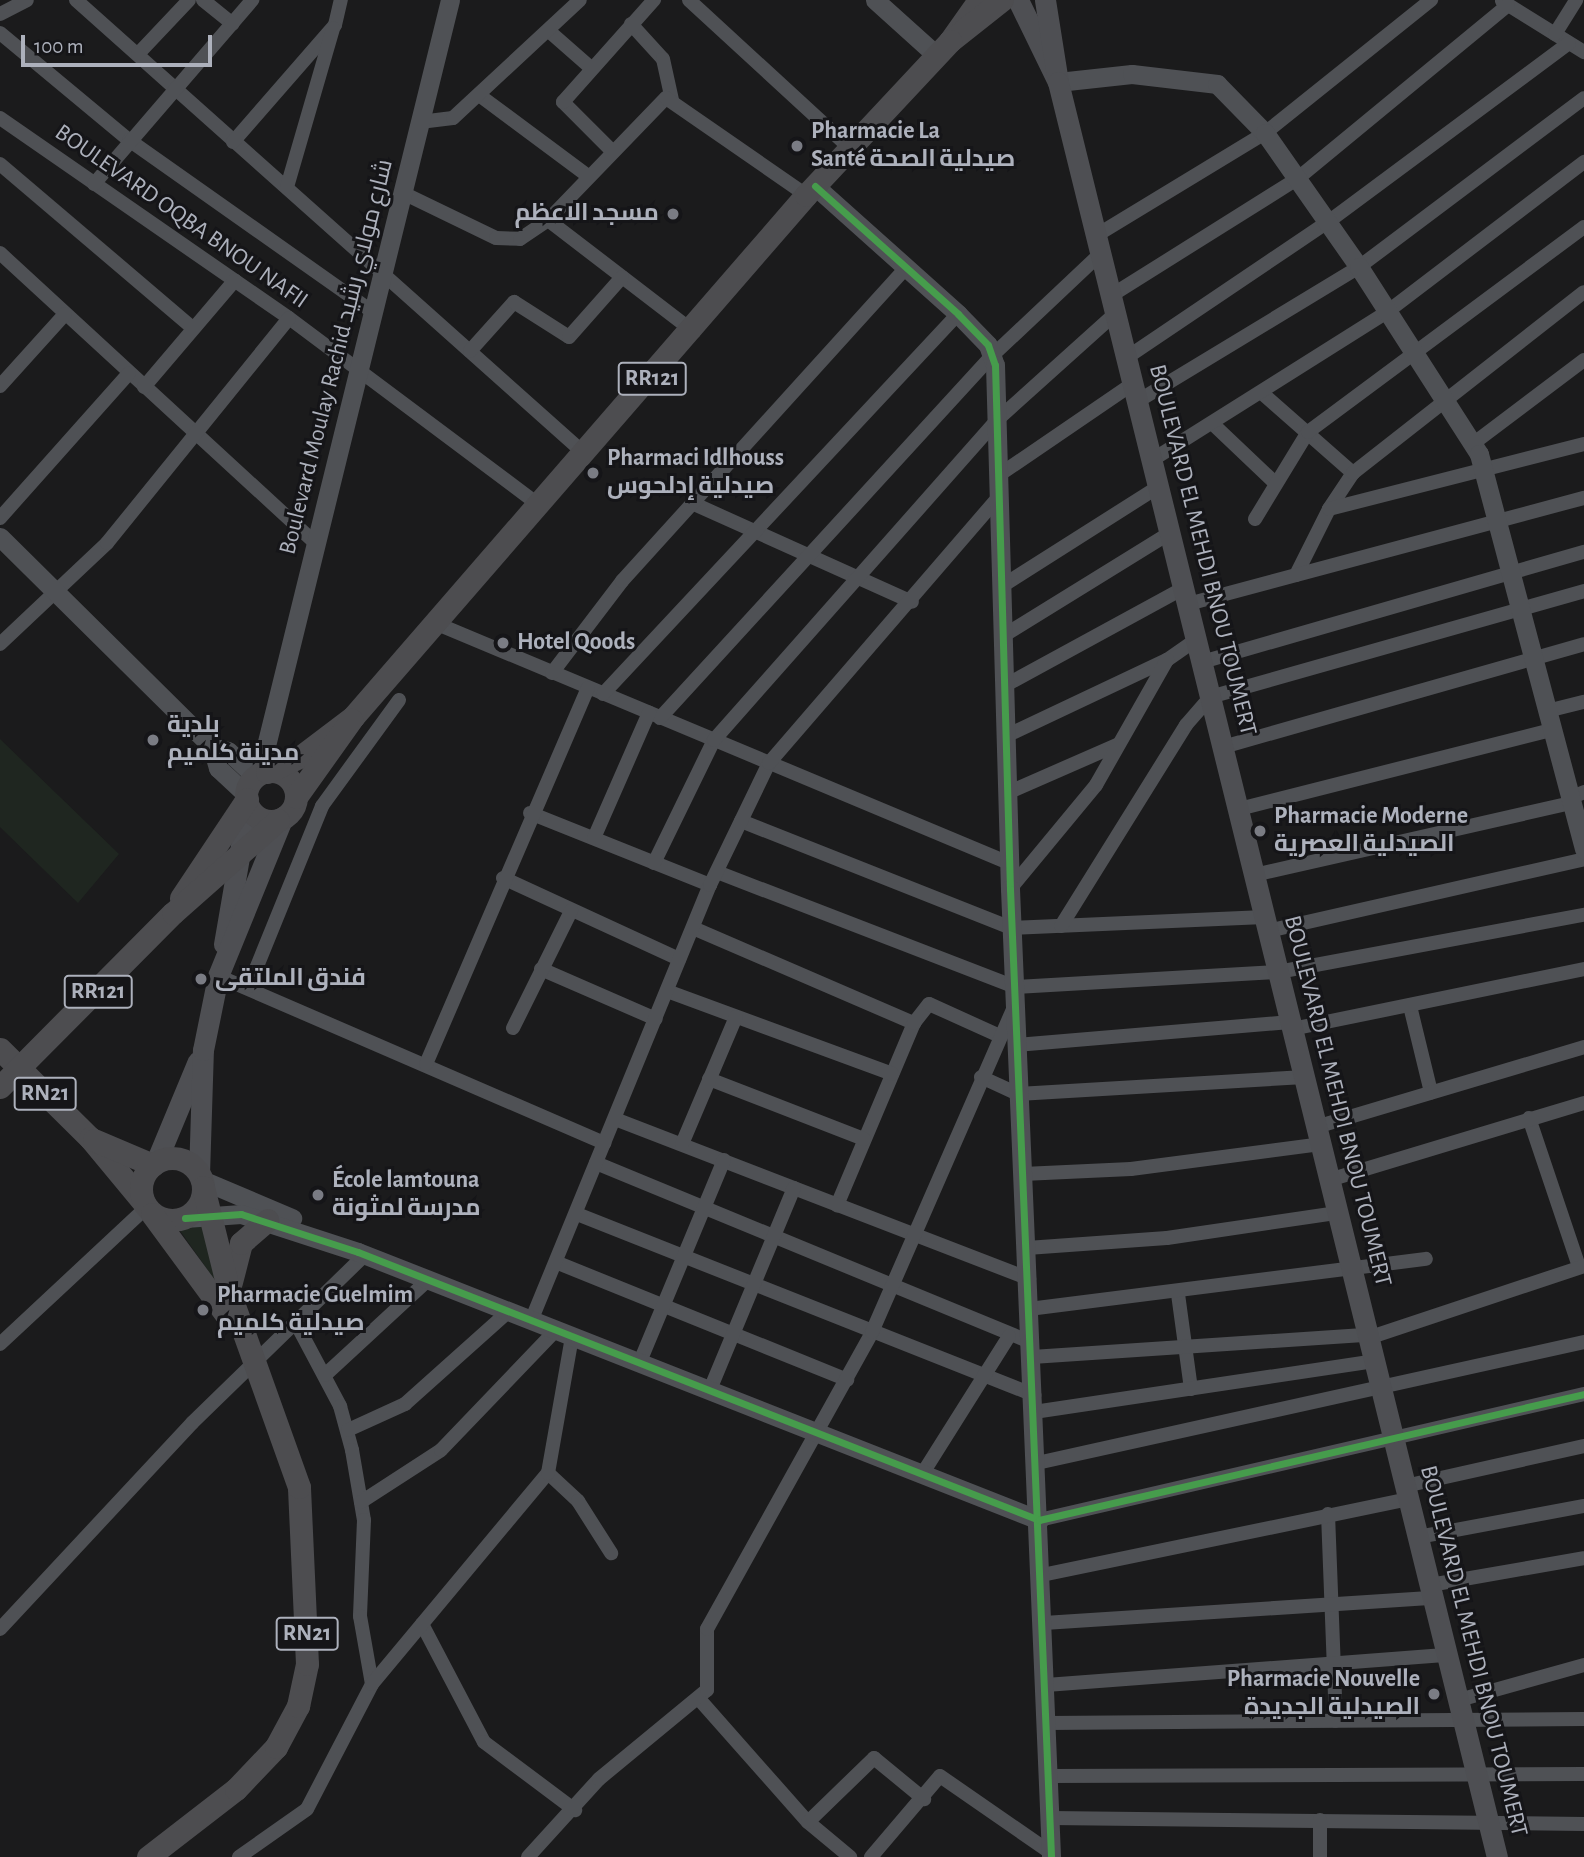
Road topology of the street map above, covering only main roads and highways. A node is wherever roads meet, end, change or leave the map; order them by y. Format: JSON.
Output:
{"nodes":[{"id":1,"x":979,"y":0,"type":"edge"},
{"id":2,"x":1002,"y":0,"type":"edge"},
{"id":3,"x":1018,"y":0,"type":"edge"},
{"id":4,"x":1045,"y":0,"type":"edge"},
{"id":5,"x":943,"y":48,"type":"junction"},
{"id":6,"x":1058,"y":82,"type":"junction"},
{"id":7,"x":352,"y":717,"type":"junction"},
{"id":8,"x":261,"y":779,"type":"junction"},
{"id":9,"x":296,"y":797,"type":"junction"},
{"id":10,"x":281,"y":819,"type":"junction"},
{"id":11,"x":236,"y":863,"type":"junction"},
{"id":12,"x":173,"y":913,"type":"junction"},
{"id":13,"x":225,"y":952,"type":"junction"},
{"id":14,"x":0,"y":1049,"type":"edge"},
{"id":15,"x":203,"y":1050,"type":"junction"},
{"id":16,"x":21,"y":1070,"type":"junction"},
{"id":17,"x":0,"y":1087,"type":"edge"},
{"id":18,"x":90,"y":1138,"type":"junction"},
{"id":19,"x":154,"y":1163,"type":"junction"},
{"id":20,"x":201,"y":1181,"type":"junction"},
{"id":21,"x":148,"y":1208,"type":"junction"},
{"id":22,"x":267,"y":1220,"type":"road end"},
{"id":23,"x":229,"y":1292,"type":"junction"},
{"id":24,"x":254,"y":1359,"type":"junction"},
{"id":25,"x":148,"y":1857,"type":"edge"},
{"id":26,"x":1497,"y":1857,"type":"edge"}],
"edges":[{"from":1,"to":5,"type":"main road","number":"RR121"},
{"from":2,"to":5,"type":"main road","number":"RR121"},
{"from":3,"to":6,"type":"main road"},
{"from":4,"to":6,"type":"main road"},
{"from":5,"to":7,"type":"main road","number":"RR121"},
{"from":6,"to":26,"type":"main road","name":"BOULEVARD EL MEHDI BNOU TOUMERT"},
{"from":7,"to":8,"type":"main road","number":"RR121"},
{"from":7,"to":9,"type":"main road","number":"RR121"},
{"from":8,"to":9,"type":"main road"},
{"from":8,"to":10,"type":"main road"},
{"from":8,"to":11,"type":"main road"},
{"from":8,"to":12,"type":"main road","number":"RR121"},
{"from":9,"to":10,"type":"main road","number":"RR121"},
{"from":10,"to":11,"type":"main road","number":"RR121"},
{"from":10,"to":13,"type":"main road"},
{"from":11,"to":12,"type":"main road","number":"RR121"},
{"from":11,"to":13,"type":"main road"},
{"from":12,"to":16,"type":"main road","number":"RR121"},
{"from":13,"to":15,"type":"main road"},
{"from":14,"to":16,"type":"main road","number":"RN21"},
{"from":15,"to":19,"type":"main road"},
{"from":15,"to":20,"type":"main road"},
{"from":16,"to":17,"type":"main road","number":"RR121"},
{"from":16,"to":18,"type":"main road","number":"RN21"},
{"from":18,"to":19,"type":"main road","number":"RN21"},
{"from":18,"to":21,"type":"main road","number":"RN21"},
{"from":19,"to":20,"type":"main road","number":"RN21"},
{"from":19,"to":21,"type":"main road"},
{"from":20,"to":21,"type":"main road"},
{"from":20,"to":23,"type":"main road","number":"RN21"},
{"from":21,"to":24,"type":"main road","number":"RN21"},
{"from":22,"to":23,"type":"main road"},
{"from":23,"to":24,"type":"main road","number":"RN21"},
{"from":24,"to":25,"type":"main road","number":"RN21"}]}
